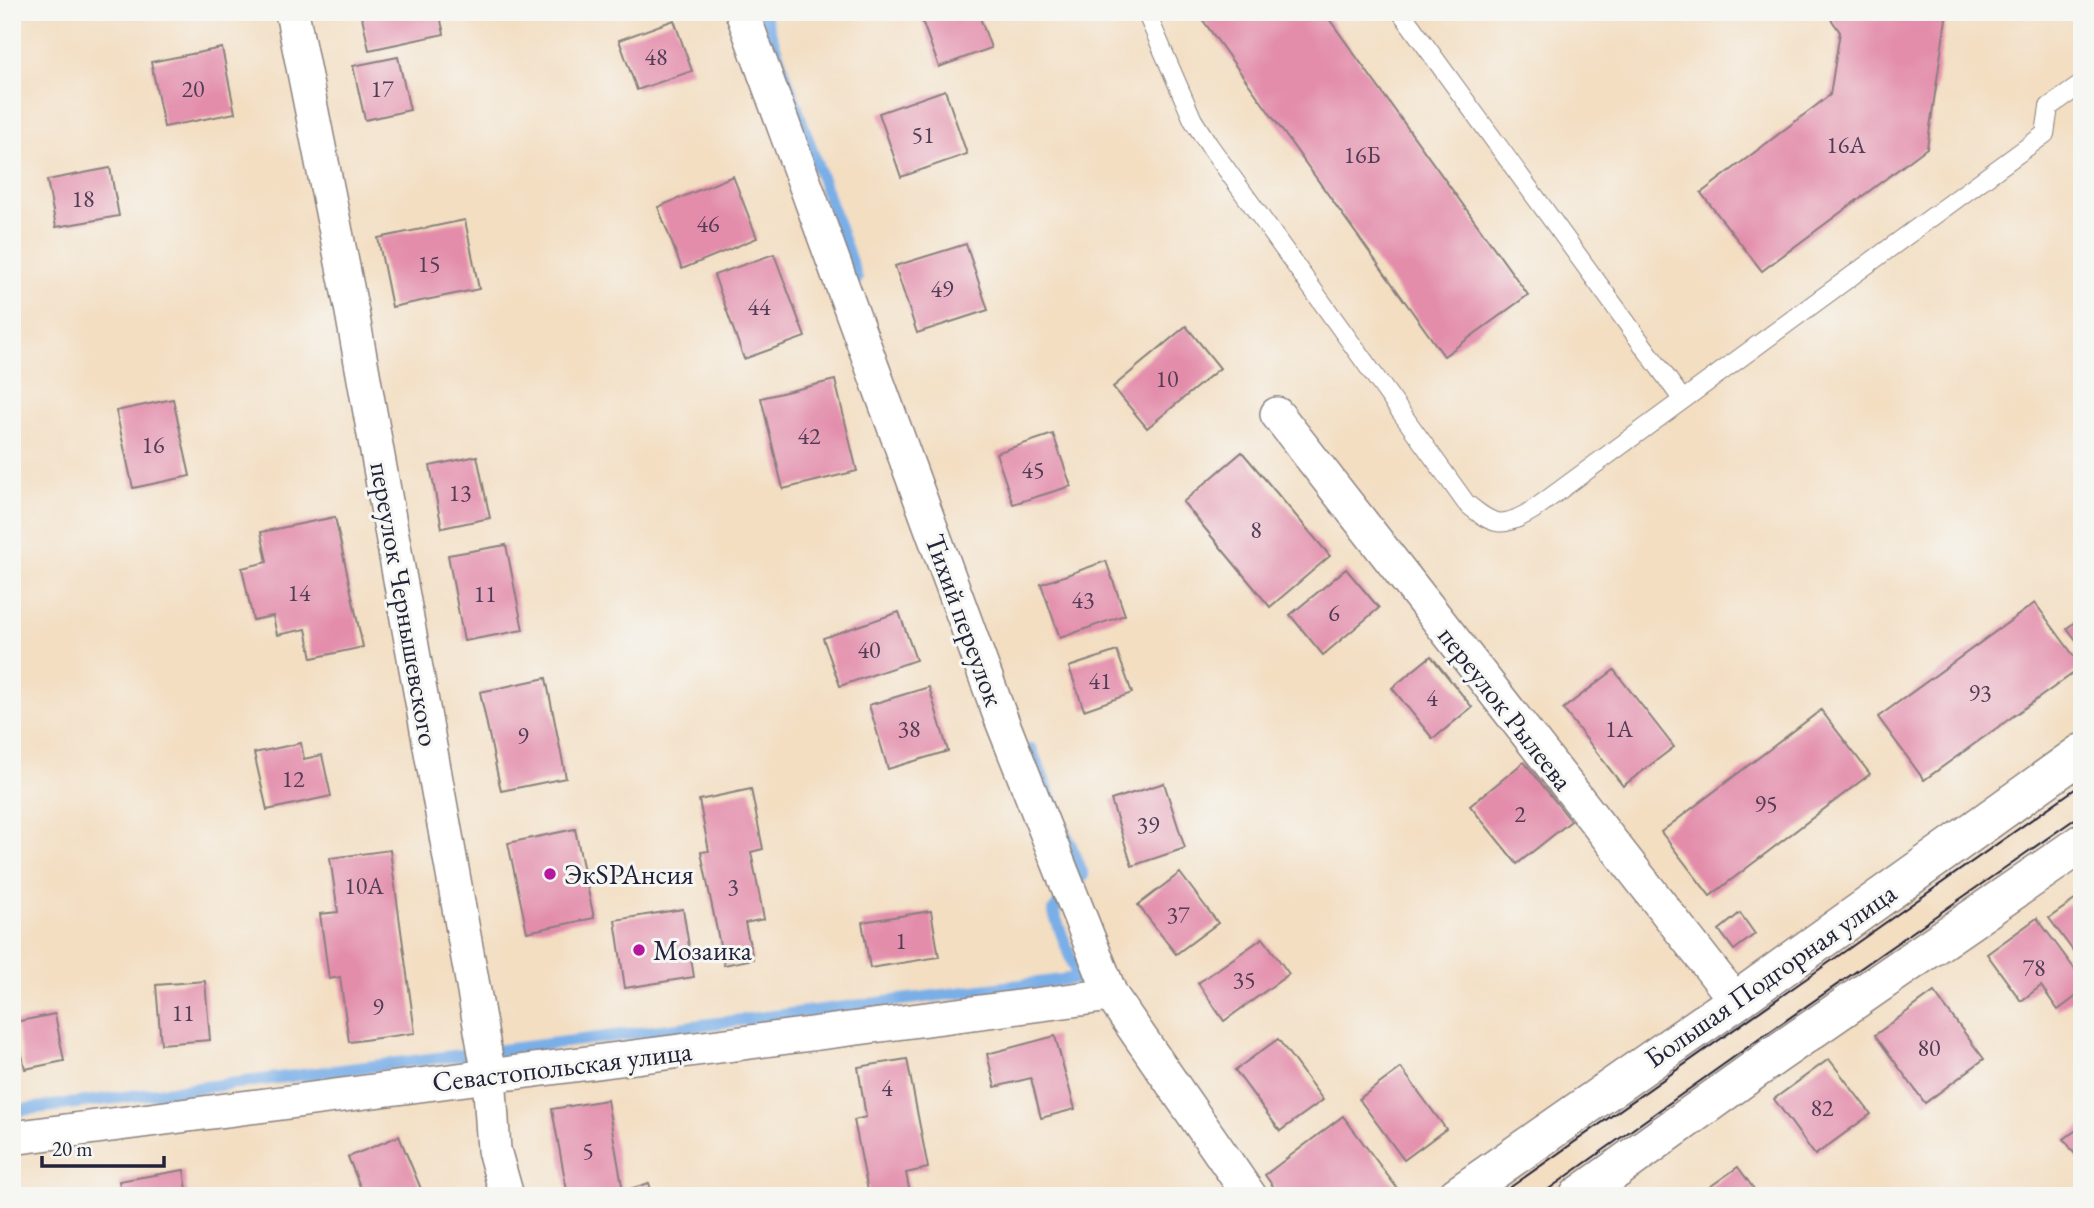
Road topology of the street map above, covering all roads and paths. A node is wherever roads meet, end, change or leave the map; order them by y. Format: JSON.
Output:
{"nodes":[{"id":1,"x":292,"y":12,"type":"edge"},
{"id":2,"x":742,"y":12,"type":"edge"},
{"id":3,"x":1146,"y":12,"type":"edge"},
{"id":4,"x":1401,"y":12,"type":"edge"},
{"id":5,"x":2082,"y":84,"type":"edge"},
{"id":6,"x":1682,"y":399,"type":"junction"},
{"id":7,"x":1277,"y":415,"type":"dead end"},
{"id":8,"x":2082,"y":753,"type":"edge"},
{"id":9,"x":2082,"y":843,"type":"edge"},
{"id":10,"x":1111,"y":995,"type":"junction"},
{"id":11,"x":1736,"y":1001,"type":"junction"},
{"id":12,"x":489,"y":1075,"type":"junction"},
{"id":13,"x":12,"y":1138,"type":"edge"},
{"id":14,"x":507,"y":1196,"type":"edge"},
{"id":15,"x":1250,"y":1196,"type":"edge"},
{"id":16,"x":1457,"y":1196,"type":"edge"},
{"id":17,"x":1578,"y":1196,"type":"edge"}],
"edges":[{"from":1,"to":12,"type":"street","name":"переулок Чернышевского"},
{"from":2,"to":10,"type":"street","name":"Тихий переулок"},
{"from":3,"to":6,"type":"lane"},
{"from":4,"to":6,"type":"lane"},
{"from":5,"to":6,"type":"lane"},
{"from":7,"to":11,"type":"street","name":"переулок Рылеева"},
{"from":8,"to":11,"type":"main road","name":"Большая Подгорная улица"},
{"from":9,"to":17,"type":"main road"},
{"from":10,"to":12,"type":"street","name":"Севастопольская улица"},
{"from":10,"to":15,"type":"street","name":"Тихий переулок"},
{"from":11,"to":16,"type":"main road","name":"Большая Подгорная улица"},
{"from":12,"to":13,"type":"street","name":"Севастопольская улица"},
{"from":12,"to":14,"type":"street","name":"переулок Чернышевского"}]}
